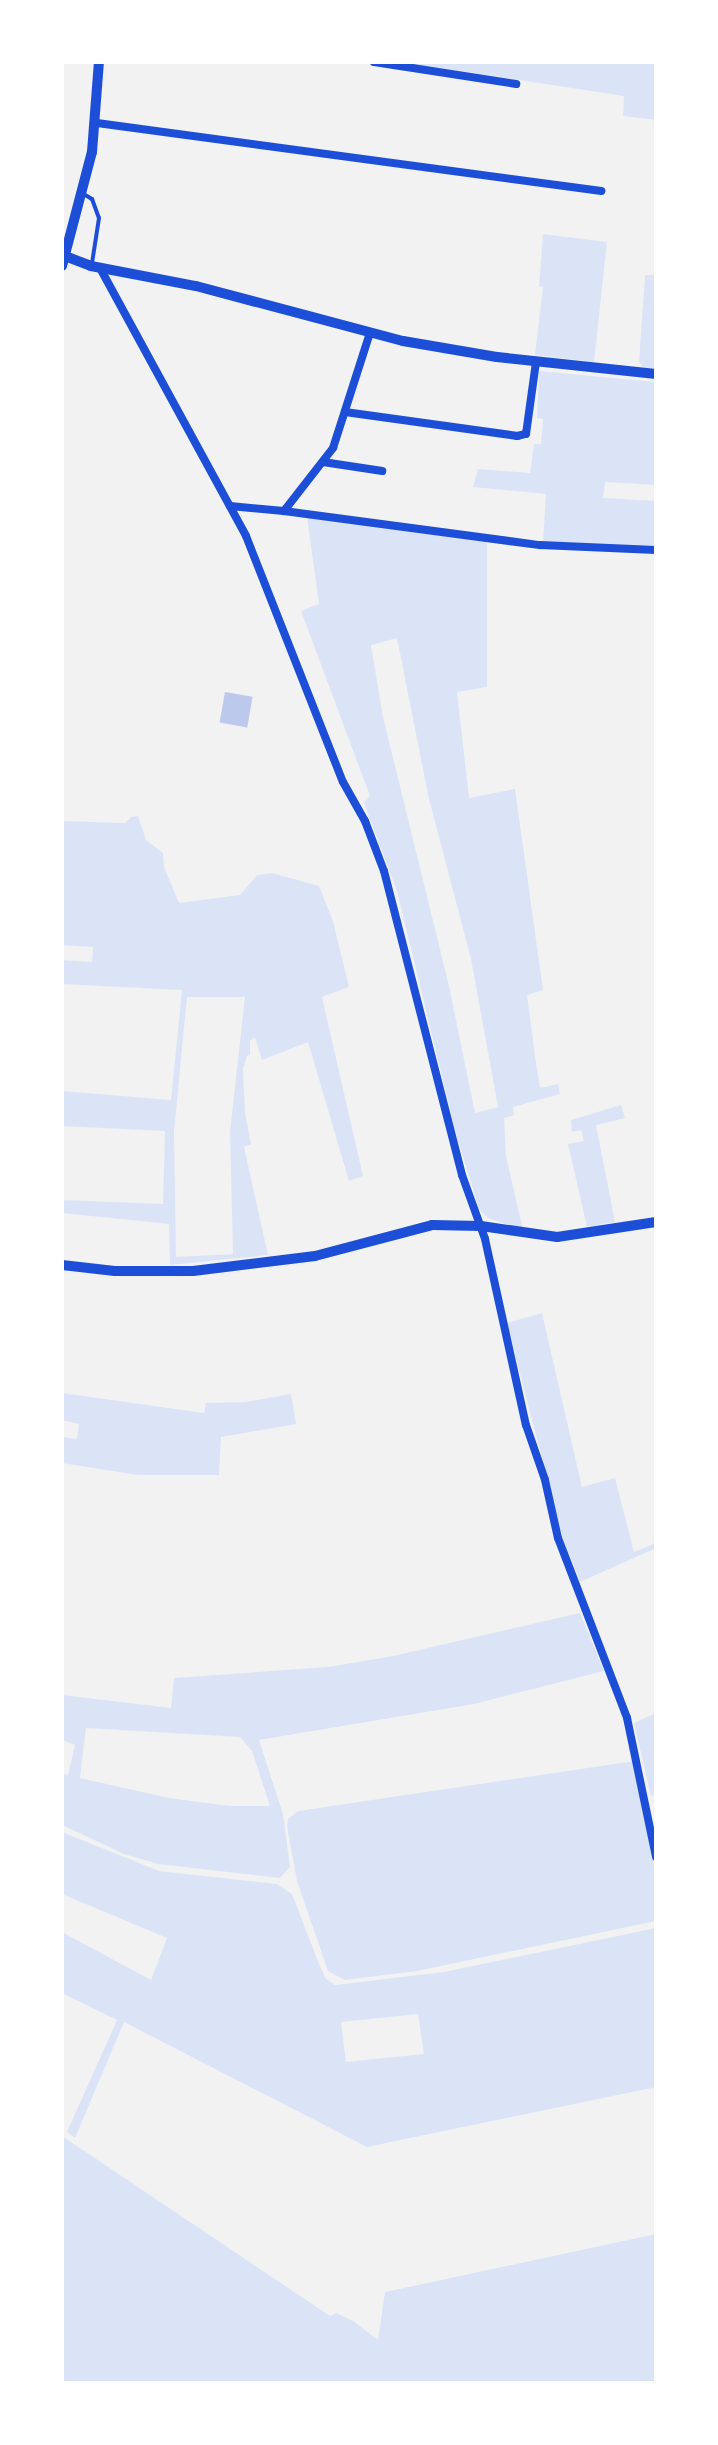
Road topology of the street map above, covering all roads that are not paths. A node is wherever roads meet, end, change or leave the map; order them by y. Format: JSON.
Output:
{"nodes":[{"id":1,"x":99,"y":62,"type":"edge"},
{"id":2,"x":374,"y":62,"type":"edge"},
{"id":3,"x":516,"y":84,"type":"dead end"},
{"id":4,"x":97,"y":123,"type":"junction"},
{"id":5,"x":601,"y":191,"type":"dead end"},
{"id":6,"x":82,"y":193,"type":"junction"},
{"id":7,"x":63,"y":258,"type":"edge"},
{"id":8,"x":96,"y":267,"type":"junction"},
{"id":9,"x":370,"y":333,"type":"junction"},
{"id":10,"x":536,"y":362,"type":"junction"},
{"id":11,"x":656,"y":374,"type":"edge"},
{"id":12,"x":345,"y":412,"type":"junction"},
{"id":13,"x":323,"y":462,"type":"junction"},
{"id":14,"x":382,"y":471,"type":"dead end"},
{"id":15,"x":230,"y":506,"type":"junction"},
{"id":16,"x":284,"y":511,"type":"junction"},
{"id":17,"x":656,"y":550,"type":"edge"},
{"id":18,"x":656,"y":1222,"type":"edge"},
{"id":19,"x":481,"y":1226,"type":"junction"},
{"id":20,"x":62,"y":1265,"type":"edge"},
{"id":21,"x":656,"y":1857,"type":"edge"}],
"edges":[{"from":1,"to":4,"type":"street"},
{"from":2,"to":3,"type":"street"},
{"from":4,"to":5,"type":"street"},
{"from":4,"to":6,"type":"street"},
{"from":6,"to":7,"type":"street"},
{"from":6,"to":8,"type":"lane"},
{"from":7,"to":8,"type":"street"},
{"from":8,"to":9,"type":"street"},
{"from":8,"to":15,"type":"street"},
{"from":9,"to":10,"type":"street"},
{"from":9,"to":12,"type":"street"},
{"from":10,"to":11,"type":"street"},
{"from":10,"to":12,"type":"street"},
{"from":12,"to":13,"type":"street"},
{"from":13,"to":14,"type":"street"},
{"from":13,"to":16,"type":"street"},
{"from":15,"to":16,"type":"street"},
{"from":15,"to":19,"type":"street"},
{"from":16,"to":17,"type":"street"},
{"from":18,"to":19,"type":"street"},
{"from":19,"to":20,"type":"street"},
{"from":19,"to":21,"type":"street"}]}
